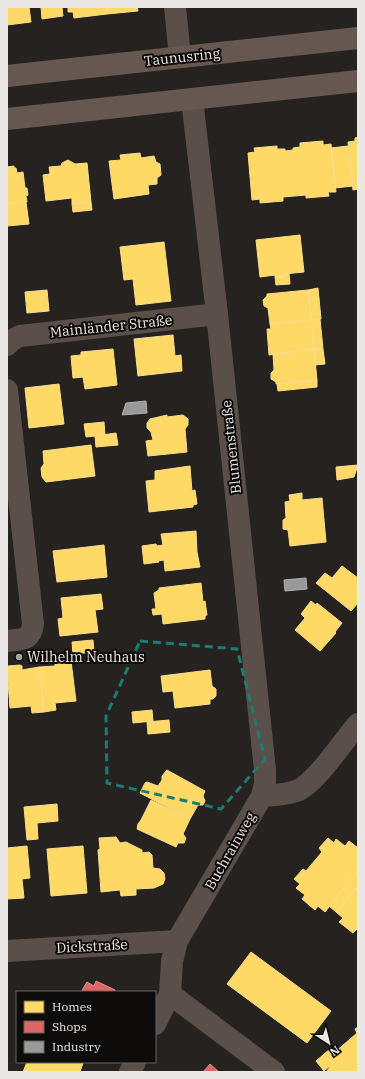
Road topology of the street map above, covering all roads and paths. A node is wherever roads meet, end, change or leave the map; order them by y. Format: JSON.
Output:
{"nodes":[{"id":1,"x":176,"y":7,"type":"edge"},
{"id":2,"x":358,"y":38,"type":"edge"},
{"id":3,"x":180,"y":57,"type":"junction"},
{"id":4,"x":7,"y":76,"type":"edge"},
{"id":5,"x":358,"y":81,"type":"edge"},
{"id":6,"x":192,"y":99,"type":"junction"},
{"id":7,"x":7,"y":119,"type":"edge"},
{"id":8,"x":217,"y":314,"type":"junction"},
{"id":9,"x":7,"y":345,"type":"edge"},
{"id":10,"x":7,"y":390,"type":"edge"},
{"id":11,"x":7,"y":641,"type":"edge"},
{"id":12,"x":358,"y":724,"type":"edge"},
{"id":13,"x":262,"y":796,"type":"junction"},
{"id":14,"x":178,"y":941,"type":"junction"},
{"id":15,"x":7,"y":951,"type":"edge"},
{"id":16,"x":170,"y":994,"type":"junction"},
{"id":17,"x":156,"y":1022,"type":"edge"},
{"id":18,"x":134,"y":1063,"type":"edge"},
{"id":19,"x":130,"y":1072,"type":"edge"},
{"id":20,"x":274,"y":1072,"type":"edge"}],
"edges":[{"from":1,"to":3,"type":"street"},
{"from":2,"to":3,"type":"main road","name":"Taunusring"},
{"from":3,"to":4,"type":"main road","name":"Taunusring"},
{"from":5,"to":6,"type":"main road"},
{"from":6,"to":7,"type":"main road"},
{"from":6,"to":8,"type":"street","name":"Blumenstraße"},
{"from":8,"to":9,"type":"street","name":"Mainländer Straße"},
{"from":8,"to":13,"type":"street","name":"Blumenstraße"},
{"from":10,"to":11,"type":"street"},
{"from":12,"to":13,"type":"street","name":"Buchrainweg"},
{"from":13,"to":14,"type":"street","name":"Buchrainweg"},
{"from":14,"to":15,"type":"street","name":"Dickstraße"},
{"from":14,"to":16,"type":"street","name":"Buchrainweg"},
{"from":16,"to":17,"type":"street","name":"Buchrainweg"},
{"from":16,"to":20,"type":"street"},
{"from":18,"to":19,"type":"street"}]}
